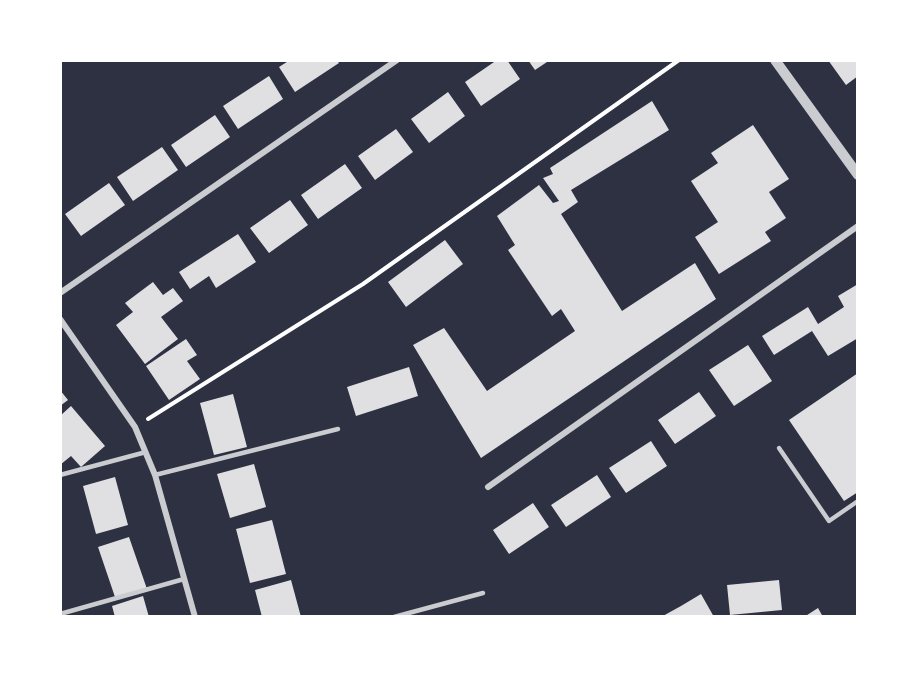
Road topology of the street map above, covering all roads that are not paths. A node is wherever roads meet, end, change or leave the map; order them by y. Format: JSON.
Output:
{"nodes":[{"id":1,"x":397,"y":60,"type":"edge"},
{"id":2,"x":775,"y":60,"type":"edge"},
{"id":3,"x":858,"y":175,"type":"edge"},
{"id":4,"x":858,"y":226,"type":"edge"},
{"id":5,"x":60,"y":293,"type":"edge"},
{"id":6,"x":60,"y":319,"type":"edge"},
{"id":7,"x":338,"y":429,"type":"dead end"},
{"id":8,"x":779,"y":448,"type":"dead end"},
{"id":9,"x":146,"y":452,"type":"junction"},
{"id":10,"x":60,"y":475,"type":"edge"},
{"id":11,"x":156,"y":475,"type":"junction"},
{"id":12,"x":488,"y":487,"type":"dead end"},
{"id":13,"x":858,"y":501,"type":"edge"},
{"id":14,"x":184,"y":579,"type":"junction"},
{"id":15,"x":483,"y":593,"type":"dead end"},
{"id":16,"x":60,"y":614,"type":"edge"},
{"id":17,"x":195,"y":617,"type":"edge"},
{"id":18,"x":394,"y":617,"type":"edge"}],
"edges":[{"from":1,"to":5,"type":"street"},
{"from":2,"to":3,"type":"street"},
{"from":4,"to":12,"type":"street"},
{"from":6,"to":9,"type":"street"},
{"from":7,"to":11,"type":"lane"},
{"from":8,"to":13,"type":"lane"},
{"from":9,"to":10,"type":"lane"},
{"from":9,"to":11,"type":"street"},
{"from":11,"to":14,"type":"street"},
{"from":14,"to":16,"type":"lane"},
{"from":14,"to":17,"type":"street"},
{"from":15,"to":18,"type":"lane"}]}
